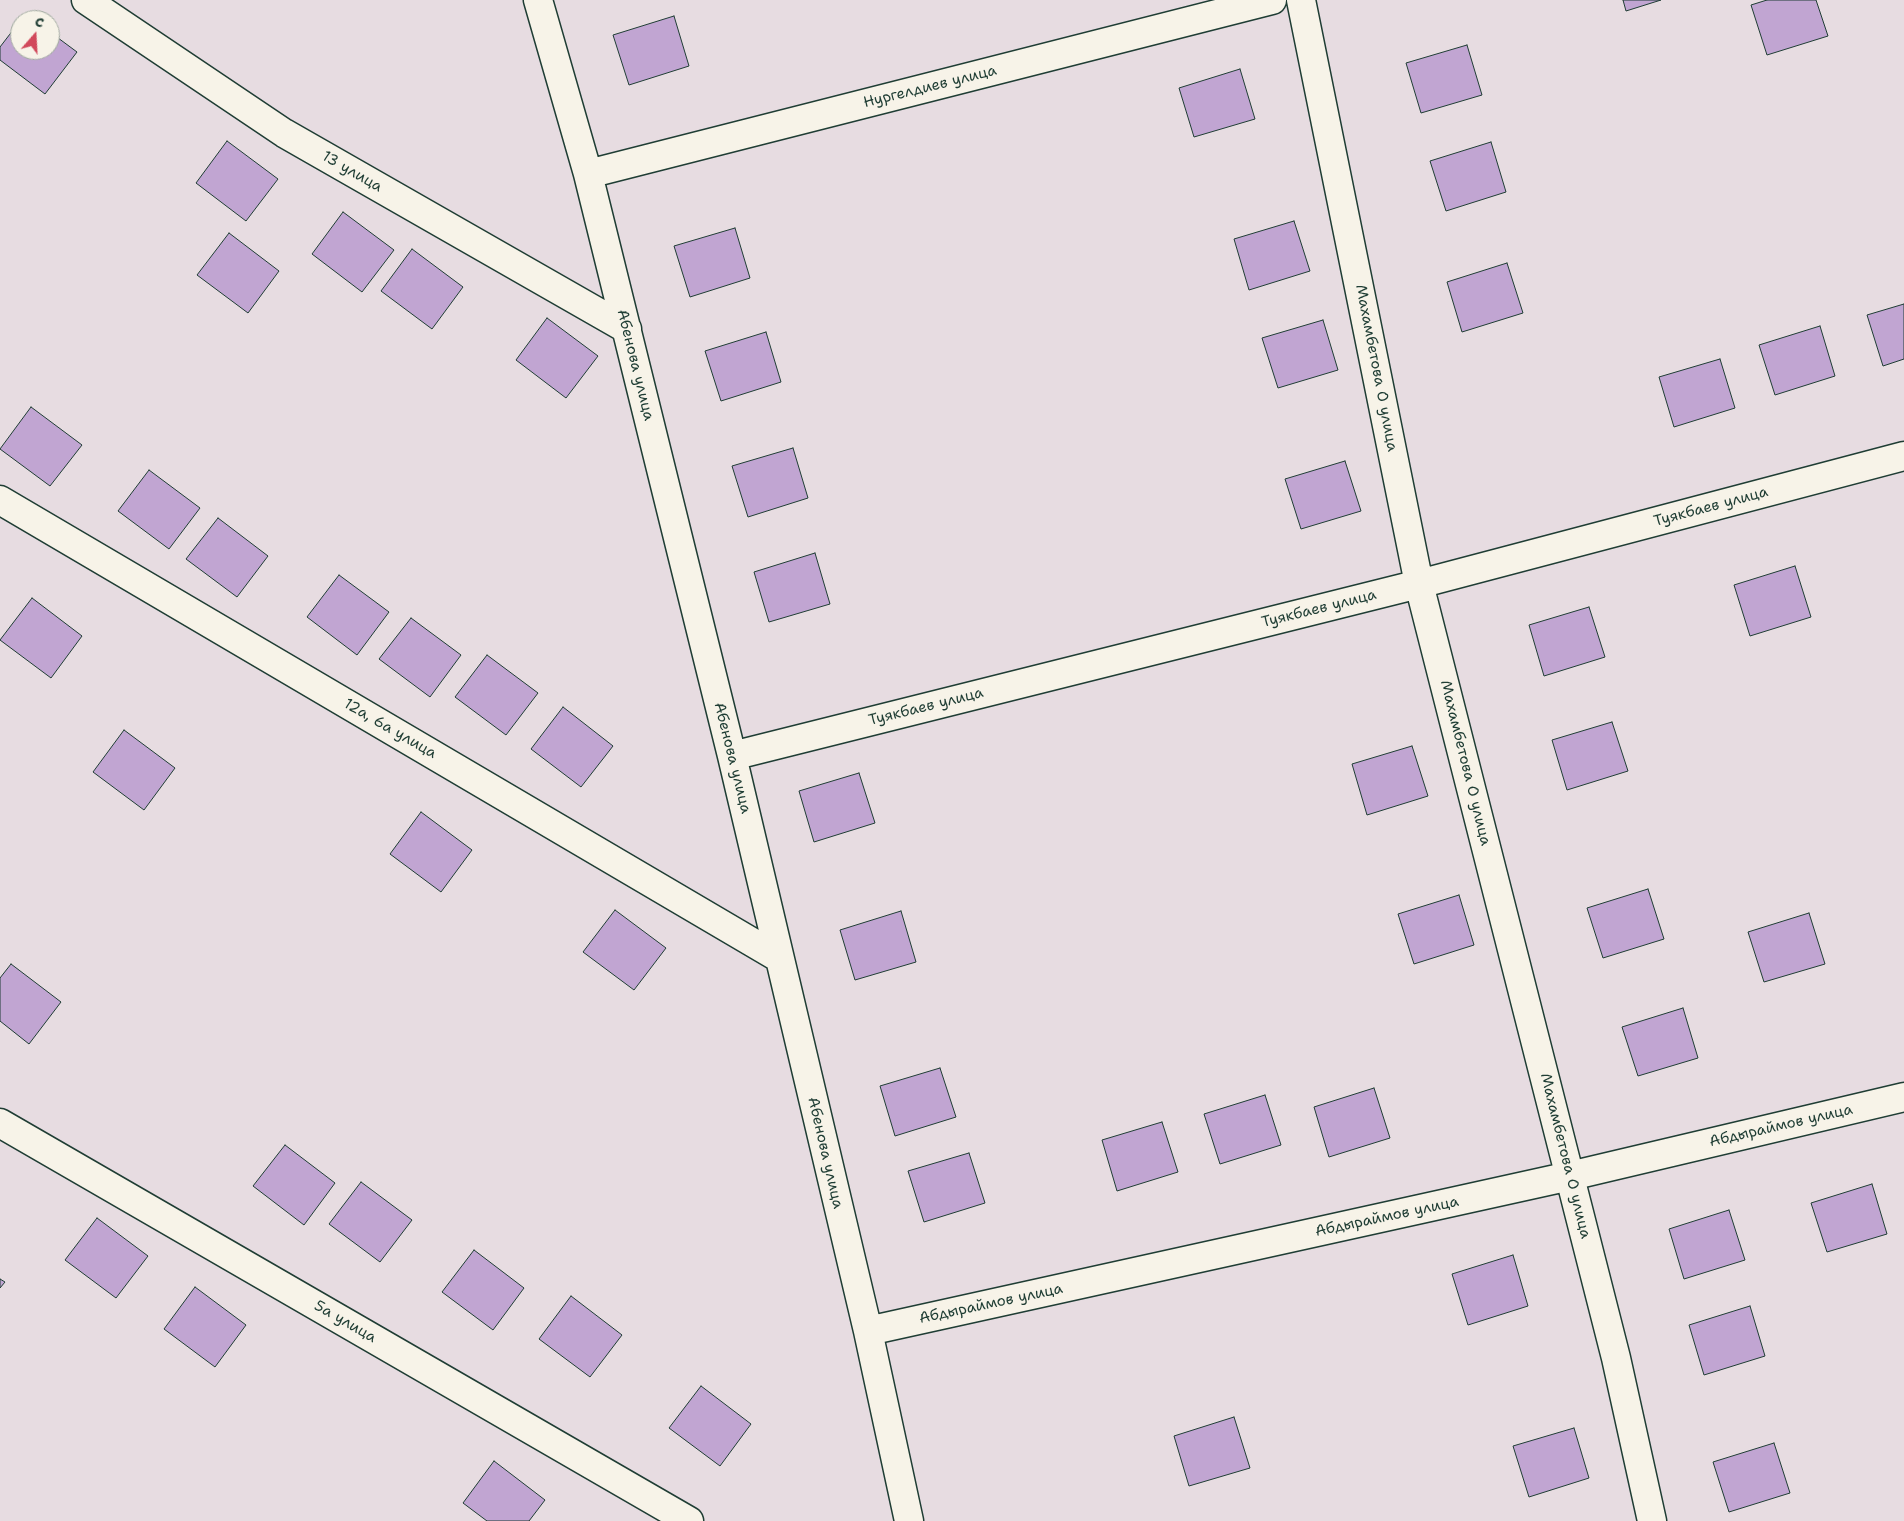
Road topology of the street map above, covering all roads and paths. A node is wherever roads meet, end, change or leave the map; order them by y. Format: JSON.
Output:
{"nodes":[{"id":1,"x":86,"y":0,"type":"edge"},
{"id":2,"x":538,"y":0,"type":"edge"},
{"id":3,"x":1272,"y":0,"type":"edge"},
{"id":4,"x":1301,"y":0,"type":"edge"},
{"id":5,"x":588,"y":174,"type":"junction"},
{"id":6,"x":626,"y":330,"type":"junction"},
{"id":7,"x":1904,"y":456,"type":"edge"},
{"id":8,"x":0,"y":500,"type":"edge"},
{"id":9,"x":1419,"y":584,"type":"junction"},
{"id":10,"x":732,"y":756,"type":"junction"},
{"id":11,"x":780,"y":958,"type":"junction"},
{"id":12,"x":1904,"y":1097,"type":"edge"},
{"id":13,"x":0,"y":1123,"type":"edge"},
{"id":14,"x":1570,"y":1176,"type":"junction"},
{"id":15,"x":868,"y":1331,"type":"junction"},
{"id":16,"x":689,"y":1521,"type":"edge"},
{"id":17,"x":909,"y":1521,"type":"edge"},
{"id":18,"x":1652,"y":1521,"type":"edge"}],
"edges":[{"from":1,"to":6,"type":"street","name":"13 улица"},
{"from":2,"to":5,"type":"street","name":"Абенова улица"},
{"from":3,"to":5,"type":"street","name":"Нургелдиев улица"},
{"from":4,"to":9,"type":"street","name":"Махамбетова О улица"},
{"from":5,"to":6,"type":"street","name":"Абенова улица"},
{"from":6,"to":10,"type":"street","name":"Абенова улица"},
{"from":7,"to":9,"type":"street","name":"Туякбаев улица"},
{"from":8,"to":11,"type":"street","name":"12а, 6а улица"},
{"from":9,"to":10,"type":"street","name":"Туякбаев улица"},
{"from":9,"to":14,"type":"street","name":"Махамбетова О улица"},
{"from":10,"to":11,"type":"street","name":"Абенова улица"},
{"from":11,"to":15,"type":"street","name":"Абенова улица"},
{"from":12,"to":14,"type":"street","name":"Абдыраймов улица"},
{"from":13,"to":16,"type":"street","name":"5а улица"},
{"from":14,"to":15,"type":"street","name":"Абдыраймов улица"},
{"from":14,"to":18,"type":"street","name":"Махамбетова О улица"},
{"from":15,"to":17,"type":"street","name":"Абенова улица"}]}
